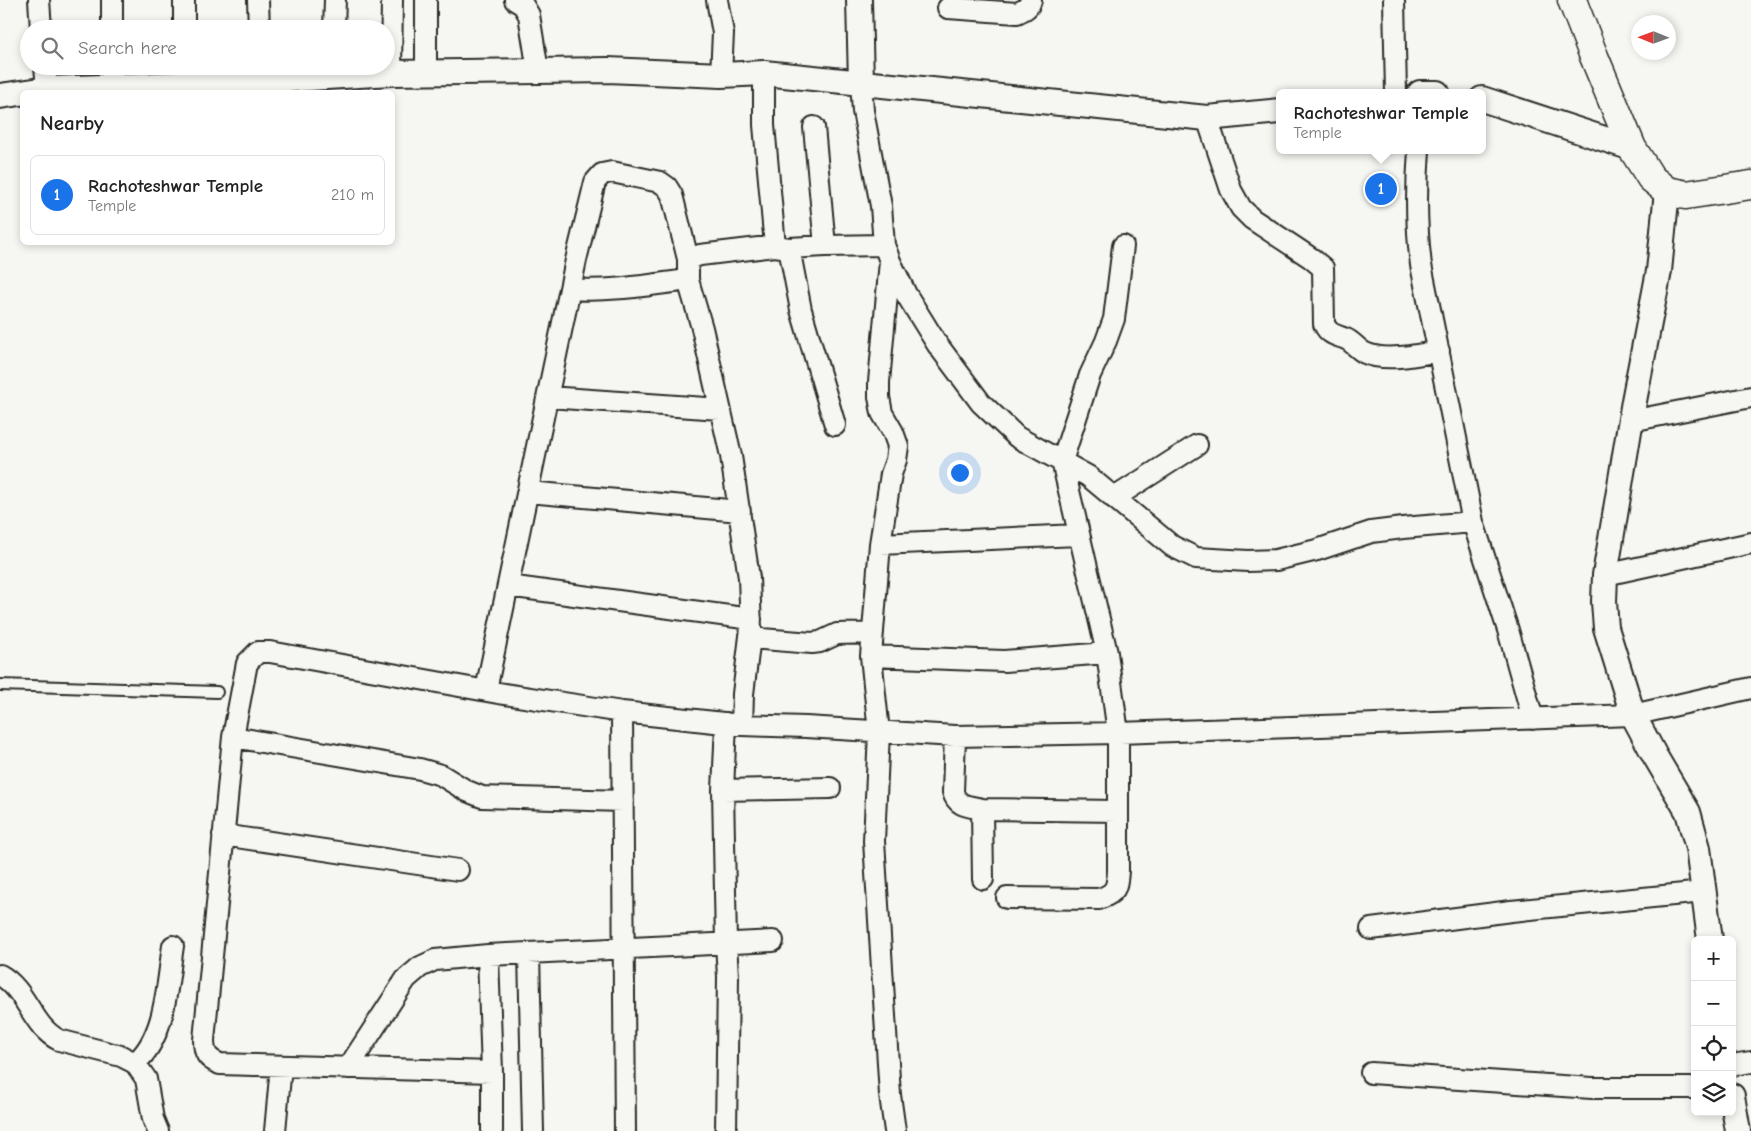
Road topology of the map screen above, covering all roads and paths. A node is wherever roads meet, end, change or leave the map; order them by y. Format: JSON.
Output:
{"nodes":[{"id":1,"x":39,"y":0,"type":"edge"},
{"id":2,"x":112,"y":0,"type":"edge"},
{"id":3,"x":184,"y":0,"type":"edge"},
{"id":4,"x":258,"y":0,"type":"edge"},
{"id":5,"x":335,"y":0,"type":"edge"},
{"id":6,"x":392,"y":0,"type":"edge"},
{"id":7,"x":426,"y":0,"type":"edge"},
{"id":8,"x":515,"y":0,"type":"edge"},
{"id":9,"x":717,"y":0,"type":"edge"},
{"id":10,"x":859,"y":0,"type":"edge"},
{"id":11,"x":1030,"y":0,"type":"edge"},
{"id":12,"x":1394,"y":0,"type":"edge"},
{"id":13,"x":1572,"y":0,"type":"edge"},
{"id":14,"x":948,"y":8,"type":"dead end"},
{"id":15,"x":40,"y":20,"type":"edge"},
{"id":16,"x":112,"y":20,"type":"edge"},
{"id":17,"x":184,"y":20,"type":"edge"},
{"id":18,"x":259,"y":20,"type":"edge"},
{"id":19,"x":334,"y":20,"type":"edge"},
{"id":20,"x":392,"y":20,"type":"edge"},
{"id":21,"x":538,"y":71,"type":"junction"},
{"id":22,"x":395,"y":73,"type":"edge"},
{"id":23,"x":426,"y":73,"type":"junction"},
{"id":24,"x":764,"y":73,"type":"junction"},
{"id":25,"x":185,"y":75,"type":"edge"},
{"id":26,"x":721,"y":75,"type":"junction"},
{"id":27,"x":112,"y":76,"type":"edge"},
{"id":28,"x":46,"y":78,"type":"edge"},
{"id":29,"x":861,"y":83,"type":"junction"},
{"id":30,"x":1396,"y":89,"type":"edge"},
{"id":31,"x":0,"y":96,"type":"edge"},
{"id":32,"x":1486,"y":100,"type":"edge"},
{"id":33,"x":1276,"y":111,"type":"edge"},
{"id":34,"x":1207,"y":118,"type":"junction"},
{"id":35,"x":814,"y":127,"type":"dead end"},
{"id":36,"x":1632,"y":148,"type":"junction"},
{"id":37,"x":1420,"y":154,"type":"edge"},
{"id":38,"x":1751,"y":185,"type":"edge"},
{"id":39,"x":1667,"y":191,"type":"junction"},
{"id":40,"x":825,"y":246,"type":"junction"},
{"id":41,"x":1124,"y":246,"type":"dead end"},
{"id":42,"x":782,"y":247,"type":"junction"},
{"id":43,"x":887,"y":253,"type":"junction"},
{"id":44,"x":688,"y":259,"type":"junction"},
{"id":45,"x":688,"y":280,"type":"junction"},
{"id":46,"x":570,"y":289,"type":"junction"},
{"id":47,"x":1438,"y":351,"type":"junction"},
{"id":48,"x":548,"y":397,"type":"junction"},
{"id":49,"x":1751,"y":397,"type":"edge"},
{"id":50,"x":720,"y":409,"type":"junction"},
{"id":51,"x":1631,"y":421,"type":"junction"},
{"id":52,"x":835,"y":425,"type":"dead end"},
{"id":53,"x":1197,"y":445,"type":"dead end"},
{"id":54,"x":1062,"y":461,"type":"junction"},
{"id":55,"x":528,"y":492,"type":"junction"},
{"id":56,"x":1114,"y":498,"type":"junction"},
{"id":57,"x":740,"y":511,"type":"junction"},
{"id":58,"x":1473,"y":522,"type":"junction"},
{"id":59,"x":1078,"y":535,"type":"junction"},
{"id":60,"x":1751,"y":543,"type":"edge"},
{"id":61,"x":880,"y":544,"type":"junction"},
{"id":62,"x":1605,"y":575,"type":"junction"},
{"id":63,"x":508,"y":586,"type":"junction"},
{"id":64,"x":750,"y":628,"type":"junction"},
{"id":65,"x":872,"y":633,"type":"junction"},
{"id":66,"x":1107,"y":653,"type":"junction"},
{"id":67,"x":871,"y":656,"type":"junction"},
{"id":68,"x":0,"y":685,"type":"edge"},
{"id":69,"x":1751,"y":688,"type":"edge"},
{"id":70,"x":486,"y":690,"type":"junction"},
{"id":71,"x":217,"y":692,"type":"dead end"},
{"id":72,"x":622,"y":712,"type":"junction"},
{"id":73,"x":1633,"y":715,"type":"junction"},
{"id":74,"x":1532,"y":719,"type":"junction"},
{"id":75,"x":734,"y":724,"type":"junction"},
{"id":76,"x":879,"y":732,"type":"junction"},
{"id":77,"x":1118,"y":733,"type":"junction"},
{"id":78,"x":955,"y":736,"type":"junction"},
{"id":79,"x":234,"y":737,"type":"junction"},
{"id":80,"x":830,"y":788,"type":"dead end"},
{"id":81,"x":723,"y":790,"type":"junction"},
{"id":82,"x":623,"y":801,"type":"junction"},
{"id":83,"x":982,"y":809,"type":"junction"},
{"id":84,"x":1117,"y":812,"type":"junction"},
{"id":85,"x":223,"y":835,"type":"junction"},
{"id":86,"x":458,"y":870,"type":"dead end"},
{"id":87,"x":983,"y":879,"type":"dead end"},
{"id":88,"x":1704,"y":892,"type":"junction"},
{"id":89,"x":1007,"y":898,"type":"dead end"},
{"id":90,"x":1371,"y":929,"type":"dead end"},
{"id":91,"x":1710,"y":936,"type":"edge"},
{"id":92,"x":773,"y":942,"type":"dead end"},
{"id":93,"x":726,"y":943,"type":"junction"},
{"id":94,"x":174,"y":946,"type":"dead end"},
{"id":95,"x":624,"y":949,"type":"junction"},
{"id":96,"x":529,"y":953,"type":"junction"},
{"id":97,"x":488,"y":955,"type":"junction"},
{"id":98,"x":0,"y":975,"type":"edge"},
{"id":99,"x":1751,"y":1062,"type":"edge"},
{"id":100,"x":135,"y":1063,"type":"junction"},
{"id":101,"x":1736,"y":1064,"type":"edge"},
{"id":102,"x":280,"y":1066,"type":"junction"},
{"id":103,"x":348,"y":1068,"type":"junction"},
{"id":104,"x":492,"y":1072,"type":"junction"},
{"id":105,"x":1372,"y":1073,"type":"dead end"},
{"id":106,"x":1691,"y":1088,"type":"edge"},
{"id":107,"x":1735,"y":1116,"type":"edge"},
{"id":108,"x":158,"y":1131,"type":"edge"},
{"id":109,"x":275,"y":1131,"type":"edge"},
{"id":110,"x":492,"y":1131,"type":"edge"},
{"id":111,"x":533,"y":1131,"type":"edge"},
{"id":112,"x":625,"y":1131,"type":"edge"},
{"id":113,"x":726,"y":1131,"type":"edge"},
{"id":114,"x":894,"y":1131,"type":"edge"},
{"id":115,"x":1738,"y":1131,"type":"edge"}],
"edges":[{"from":1,"to":15,"type":"street"},
{"from":2,"to":16,"type":"street"},
{"from":3,"to":17,"type":"street"},
{"from":4,"to":18,"type":"street"},
{"from":5,"to":19,"type":"street"},
{"from":6,"to":20,"type":"street"},
{"from":7,"to":23,"type":"street"},
{"from":8,"to":21,"type":"street"},
{"from":9,"to":26,"type":"street"},
{"from":10,"to":29,"type":"street"},
{"from":11,"to":14,"type":"street"},
{"from":12,"to":30,"type":"street"},
{"from":13,"to":36,"type":"main road"},
{"from":21,"to":23,"type":"street"},
{"from":21,"to":26,"type":"street"},
{"from":22,"to":23,"type":"street"},
{"from":24,"to":26,"type":"street"},
{"from":24,"to":29,"type":"street"},
{"from":24,"to":42,"type":"street"},
{"from":25,"to":27,"type":"street"},
{"from":27,"to":28,"type":"street"},
{"from":28,"to":31,"type":"street"},
{"from":29,"to":34,"type":"street"},
{"from":29,"to":43,"type":"street"},
{"from":32,"to":36,"type":"street"},
{"from":33,"to":34,"type":"street"},
{"from":34,"to":47,"type":"street"},
{"from":35,"to":40,"type":"street"},
{"from":36,"to":39,"type":"main road"},
{"from":37,"to":47,"type":"street"},
{"from":38,"to":39,"type":"main road"},
{"from":39,"to":51,"type":"street"},
{"from":40,"to":42,"type":"street"},
{"from":40,"to":43,"type":"street"},
{"from":41,"to":54,"type":"street"},
{"from":42,"to":44,"type":"street"},
{"from":42,"to":52,"type":"street"},
{"from":43,"to":54,"type":"street"},
{"from":43,"to":61,"type":"street"},
{"from":44,"to":45,"type":"street"},
{"from":44,"to":46,"type":"street"},
{"from":45,"to":46,"type":"street"},
{"from":45,"to":50,"type":"street"},
{"from":46,"to":48,"type":"street"},
{"from":47,"to":58,"type":"street"},
{"from":48,"to":50,"type":"street"},
{"from":48,"to":55,"type":"street"},
{"from":49,"to":51,"type":"street"},
{"from":50,"to":57,"type":"street"},
{"from":51,"to":62,"type":"street"},
{"from":53,"to":56,"type":"street"},
{"from":54,"to":56,"type":"street"},
{"from":54,"to":59,"type":"street"},
{"from":55,"to":57,"type":"street"},
{"from":55,"to":63,"type":"street"},
{"from":56,"to":58,"type":"street"},
{"from":57,"to":64,"type":"street"},
{"from":58,"to":74,"type":"street"},
{"from":59,"to":61,"type":"street"},
{"from":59,"to":66,"type":"street"},
{"from":60,"to":62,"type":"street"},
{"from":61,"to":65,"type":"street"},
{"from":62,"to":73,"type":"street"},
{"from":63,"to":64,"type":"street"},
{"from":63,"to":70,"type":"street"},
{"from":64,"to":65,"type":"street"},
{"from":64,"to":75,"type":"street"},
{"from":65,"to":67,"type":"street"},
{"from":66,"to":67,"type":"street"},
{"from":66,"to":77,"type":"street"},
{"from":67,"to":76,"type":"street"},
{"from":68,"to":71,"type":"lane"},
{"from":69,"to":73,"type":"street"},
{"from":70,"to":72,"type":"street"},
{"from":70,"to":79,"type":"street"},
{"from":72,"to":75,"type":"street"},
{"from":72,"to":82,"type":"street"},
{"from":73,"to":74,"type":"street"},
{"from":73,"to":88,"type":"street"},
{"from":74,"to":77,"type":"street"},
{"from":75,"to":76,"type":"street"},
{"from":75,"to":81,"type":"street"},
{"from":76,"to":78,"type":"street"},
{"from":76,"to":114,"type":"street"},
{"from":77,"to":78,"type":"street"},
{"from":77,"to":84,"type":"street"},
{"from":78,"to":83,"type":"street"},
{"from":79,"to":82,"type":"street"},
{"from":79,"to":85,"type":"street"},
{"from":80,"to":81,"type":"street"},
{"from":81,"to":93,"type":"street"},
{"from":82,"to":95,"type":"street"},
{"from":83,"to":84,"type":"street"},
{"from":83,"to":87,"type":"street"},
{"from":84,"to":89,"type":"street"},
{"from":85,"to":86,"type":"street"},
{"from":85,"to":102,"type":"street"},
{"from":88,"to":90,"type":"street"},
{"from":88,"to":91,"type":"street"},
{"from":92,"to":93,"type":"street"},
{"from":93,"to":95,"type":"street"},
{"from":93,"to":113,"type":"street"},
{"from":94,"to":100,"type":"street"},
{"from":95,"to":96,"type":"street"},
{"from":95,"to":112,"type":"street"},
{"from":96,"to":97,"type":"street"},
{"from":96,"to":111,"type":"street"},
{"from":97,"to":103,"type":"street"},
{"from":97,"to":104,"type":"street"},
{"from":98,"to":100,"type":"street"},
{"from":99,"to":101,"type":"street"},
{"from":100,"to":108,"type":"street"},
{"from":102,"to":103,"type":"street"},
{"from":102,"to":109,"type":"street"},
{"from":103,"to":104,"type":"street"},
{"from":104,"to":110,"type":"street"},
{"from":105,"to":106,"type":"street"},
{"from":107,"to":115,"type":"street"}]}
